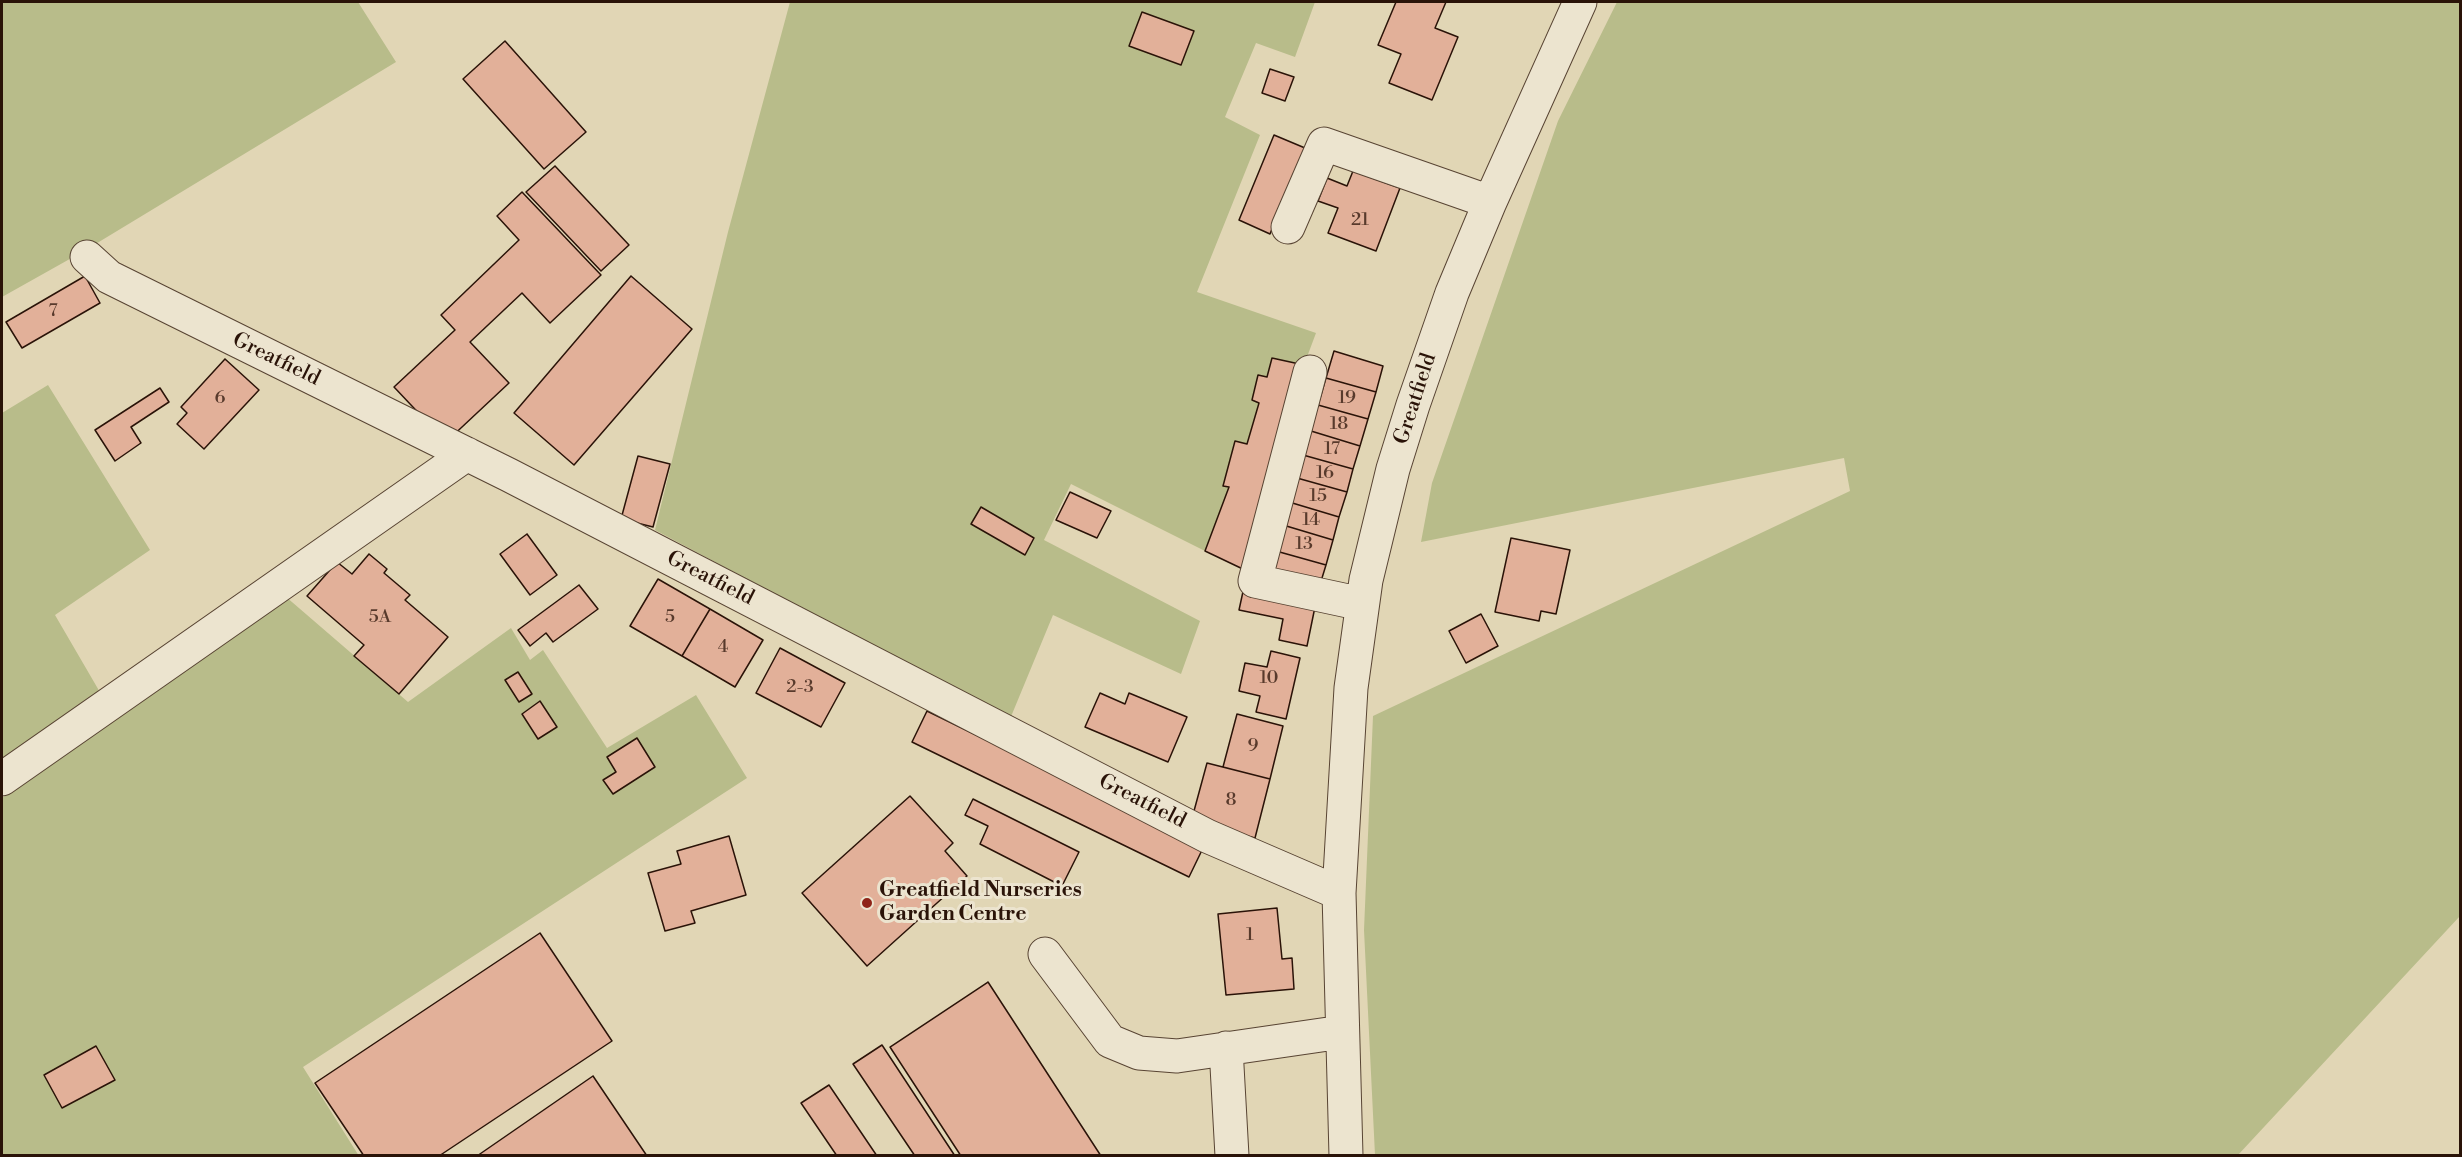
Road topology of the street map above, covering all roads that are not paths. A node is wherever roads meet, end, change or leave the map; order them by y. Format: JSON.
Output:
{"nodes":[{"id":1,"x":1580,"y":2,"type":"edge"},
{"id":2,"x":1490,"y":202,"type":"junction"},
{"id":3,"x":1288,"y":227,"type":"dead end"},
{"id":4,"x":87,"y":257,"type":"dead end"},
{"id":5,"x":1310,"y":372,"type":"dead end"},
{"id":6,"x":467,"y":454,"type":"junction"},
{"id":7,"x":1362,"y":604,"type":"junction"},
{"id":8,"x":2,"y":779,"type":"edge"},
{"id":9,"x":1339,"y":892,"type":"junction"},
{"id":10,"x":1045,"y":954,"type":"dead end"},
{"id":11,"x":1342,"y":1032,"type":"junction"},
{"id":12,"x":1226,"y":1048,"type":"junction"},
{"id":13,"x":1232,"y":1155,"type":"edge"},
{"id":14,"x":1346,"y":1155,"type":"edge"}],
"edges":[{"from":1,"to":2,"type":"street","name":"Greatfield"},
{"from":2,"to":3,"type":"street"},
{"from":2,"to":7,"type":"street","name":"Greatfield"},
{"from":4,"to":6,"type":"street","name":"Greatfield"},
{"from":5,"to":7,"type":"street"},
{"from":6,"to":8,"type":"street"},
{"from":6,"to":9,"type":"street","name":"Greatfield"},
{"from":7,"to":9,"type":"street","name":"Greatfield"},
{"from":9,"to":11,"type":"street","name":"Greatfield"},
{"from":10,"to":12,"type":"street"},
{"from":11,"to":12,"type":"street"},
{"from":11,"to":14,"type":"street","name":"Greatfield"},
{"from":12,"to":13,"type":"street"}]}
